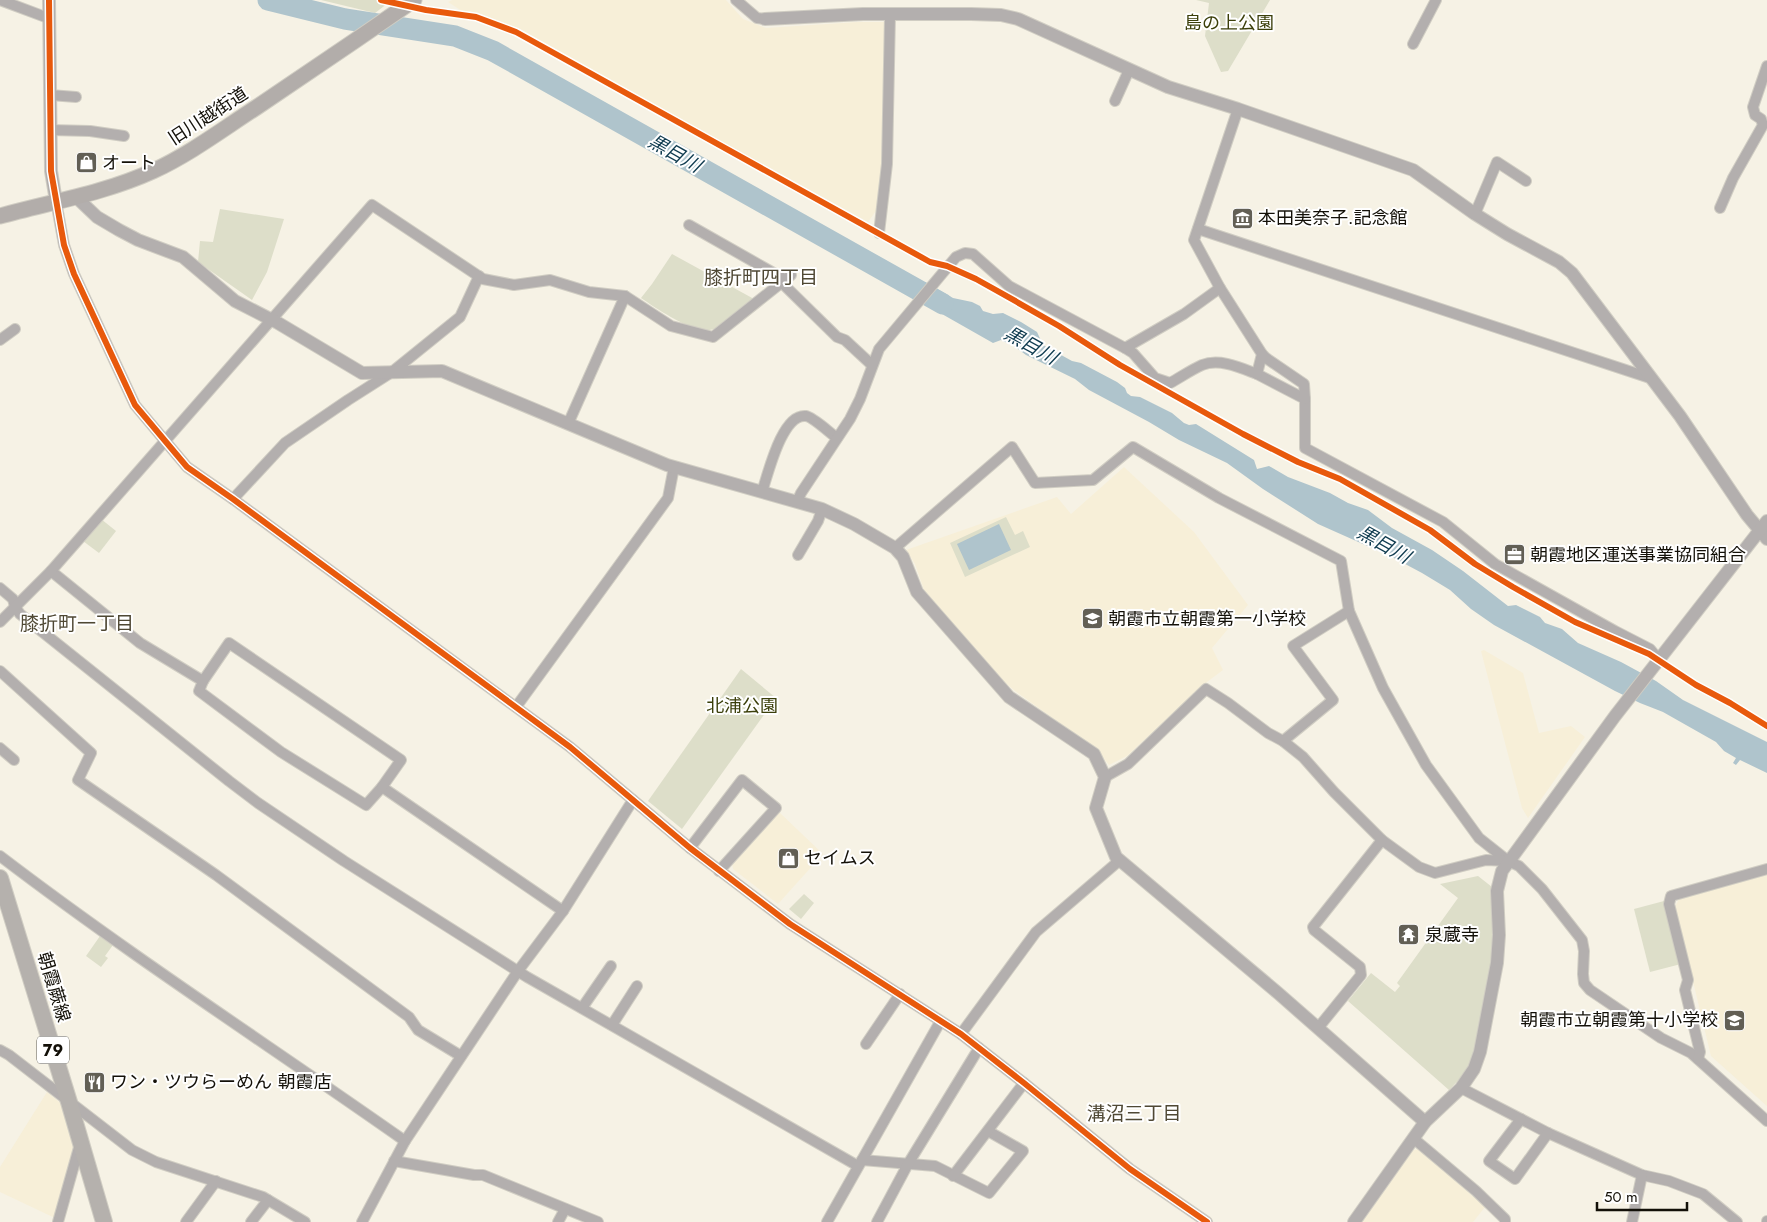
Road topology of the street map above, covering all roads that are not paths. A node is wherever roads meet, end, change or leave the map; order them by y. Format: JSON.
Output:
{"nodes":[{"id":1,"x":0,"y":0,"type":"edge"},
{"id":2,"x":49,"y":0,"type":"edge"},
{"id":3,"x":414,"y":0,"type":"edge"},
{"id":4,"x":736,"y":0,"type":"edge"},
{"id":5,"x":1436,"y":0,"type":"edge"},
{"id":6,"x":890,"y":15,"type":"junction"},
{"id":7,"x":48,"y":18,"type":"junction"},
{"id":8,"x":765,"y":18,"type":"joint"},
{"id":9,"x":1413,"y":44,"type":"dead end"},
{"id":10,"x":1767,"y":66,"type":"edge"},
{"id":11,"x":1129,"y":70,"type":"junction"},
{"id":12,"x":50,"y":95,"type":"junction"},
{"id":13,"x":76,"y":97,"type":"dead end"},
{"id":14,"x":1115,"y":101,"type":"dead end"},
{"id":15,"x":1238,"y":109,"type":"junction"},
{"id":16,"x":50,"y":130,"type":"junction"},
{"id":17,"x":124,"y":136,"type":"dead end"},
{"id":18,"x":1526,"y":181,"type":"dead end"},
{"id":19,"x":76,"y":197,"type":"junction"},
{"id":20,"x":56,"y":201,"type":"junction"},
{"id":21,"x":1720,"y":208,"type":"dead end"},
{"id":22,"x":1475,"y":214,"type":"junction"},
{"id":23,"x":0,"y":216,"type":"edge"},
{"id":24,"x":688,"y":225,"type":"dead end"},
{"id":25,"x":1198,"y":229,"type":"junction"},
{"id":26,"x":879,"y":233,"type":"dead end"},
{"id":27,"x":479,"y":276,"type":"junction"},
{"id":28,"x":786,"y":279,"type":"junction"},
{"id":29,"x":1220,"y":288,"type":"junction"},
{"id":30,"x":625,"y":296,"type":"junction"},
{"id":31,"x":271,"y":320,"type":"junction"},
{"id":32,"x":15,"y":329,"type":"dead end"},
{"id":33,"x":0,"y":340,"type":"edge"},
{"id":34,"x":1125,"y":348,"type":"junction"},
{"id":35,"x":1262,"y":354,"type":"junction"},
{"id":36,"x":872,"y":365,"type":"junction"},
{"id":37,"x":392,"y":372,"type":"junction"},
{"id":38,"x":1258,"y":374,"type":"junction"},
{"id":39,"x":1650,"y":378,"type":"junction"},
{"id":40,"x":1305,"y":399,"type":"junction"},
{"id":41,"x":568,"y":424,"type":"junction"},
{"id":42,"x":837,"y":438,"type":"junction"},
{"id":43,"x":164,"y":440,"type":"junction"},
{"id":44,"x":674,"y":467,"type":"junction"},
{"id":45,"x":762,"y":492,"type":"junction"},
{"id":46,"x":233,"y":498,"type":"junction"},
{"id":47,"x":797,"y":502,"type":"junction"},
{"id":48,"x":822,"y":509,"type":"junction"},
{"id":49,"x":1765,"y":530,"type":"edge"},
{"id":50,"x":895,"y":548,"type":"junction"},
{"id":51,"x":798,"y":555,"type":"dead end"},
{"id":52,"x":51,"y":571,"type":"junction"},
{"id":53,"x":0,"y":588,"type":"edge"},
{"id":54,"x":15,"y":606,"type":"junction"},
{"id":55,"x":1349,"y":611,"type":"junction"},
{"id":56,"x":0,"y":622,"type":"edge"},
{"id":57,"x":1659,"y":660,"type":"junction"},
{"id":58,"x":0,"y":671,"type":"edge"},
{"id":59,"x":203,"y":681,"type":"junction"},
{"id":60,"x":516,"y":707,"type":"junction"},
{"id":61,"x":1283,"y":742,"type":"junction"},
{"id":62,"x":2,"y":752,"type":"edge"},
{"id":63,"x":14,"y":760,"type":"dead end"},
{"id":64,"x":1105,"y":777,"type":"junction"},
{"id":65,"x":382,"y":787,"type":"junction"},
{"id":66,"x":632,"y":800,"type":"junction"},
{"id":67,"x":1382,"y":840,"type":"junction"},
{"id":68,"x":690,"y":848,"type":"junction"},
{"id":69,"x":0,"y":856,"type":"edge"},
{"id":70,"x":1120,"y":860,"type":"junction"},
{"id":71,"x":1508,"y":861,"type":"junction"},
{"id":72,"x":1767,"y":869,"type":"edge"},
{"id":73,"x":719,"y":871,"type":"junction"},
{"id":74,"x":0,"y":878,"type":"edge"},
{"id":75,"x":563,"y":911,"type":"junction"},
{"id":76,"x":611,"y":966,"type":"dead end"},
{"id":77,"x":518,"y":971,"type":"junction"},
{"id":78,"x":637,"y":986,"type":"dead end"},
{"id":79,"x":900,"y":994,"type":"junction"},
{"id":80,"x":582,"y":1008,"type":"junction"},
{"id":81,"x":940,"y":1022,"type":"junction"},
{"id":82,"x":612,"y":1025,"type":"junction"},
{"id":83,"x":1318,"y":1028,"type":"junction"},
{"id":84,"x":961,"y":1034,"type":"junction"},
{"id":85,"x":866,"y":1044,"type":"dead end"},
{"id":86,"x":979,"y":1048,"type":"junction"},
{"id":87,"x":0,"y":1050,"type":"edge"},
{"id":88,"x":461,"y":1056,"type":"junction"},
{"id":89,"x":1698,"y":1060,"type":"junction"},
{"id":90,"x":1024,"y":1083,"type":"junction"},
{"id":91,"x":1461,"y":1088,"type":"junction"},
{"id":92,"x":69,"y":1102,"type":"junction"},
{"id":93,"x":1521,"y":1119,"type":"junction"},
{"id":94,"x":1767,"y":1121,"type":"edge"},
{"id":95,"x":1425,"y":1122,"type":"junction"},
{"id":96,"x":988,"y":1131,"type":"junction"},
{"id":97,"x":1548,"y":1133,"type":"junction"},
{"id":98,"x":1414,"y":1138,"type":"junction"},
{"id":99,"x":405,"y":1141,"type":"junction"},
{"id":100,"x":80,"y":1142,"type":"junction"},
{"id":101,"x":394,"y":1161,"type":"junction"},
{"id":102,"x":860,"y":1163,"type":"junction"},
{"id":103,"x":908,"y":1164,"type":"junction"},
{"id":104,"x":1642,"y":1175,"type":"junction"},
{"id":105,"x":953,"y":1176,"type":"junction"},
{"id":106,"x":216,"y":1181,"type":"junction"},
{"id":107,"x":268,"y":1200,"type":"junction"},
{"id":108,"x":565,"y":1209,"type":"junction"},
{"id":109,"x":58,"y":1222,"type":"edge"},
{"id":110,"x":104,"y":1222,"type":"edge"},
{"id":111,"x":186,"y":1222,"type":"edge"},
{"id":112,"x":251,"y":1222,"type":"edge"},
{"id":113,"x":305,"y":1222,"type":"edge"},
{"id":114,"x":362,"y":1222,"type":"edge"},
{"id":115,"x":558,"y":1222,"type":"edge"},
{"id":116,"x":598,"y":1222,"type":"edge"},
{"id":117,"x":826,"y":1222,"type":"edge"},
{"id":118,"x":877,"y":1222,"type":"edge"},
{"id":119,"x":1206,"y":1222,"type":"edge"},
{"id":120,"x":1354,"y":1222,"type":"edge"},
{"id":121,"x":1505,"y":1222,"type":"edge"},
{"id":122,"x":1632,"y":1222,"type":"edge"},
{"id":123,"x":1737,"y":1222,"type":"edge"}],
"edges":[{"from":1,"to":7,"type":"street"},
{"from":2,"to":7,"type":"street"},
{"from":3,"to":19,"type":"main road","name":"旧川越街道"},
{"from":4,"to":8,"type":"street"},
{"from":5,"to":9,"type":"street"},
{"from":6,"to":8,"type":"street"},
{"from":6,"to":11,"type":"street"},
{"from":6,"to":26,"type":"street"},
{"from":7,"to":12,"type":"street"},
{"from":10,"to":21,"type":"street"},
{"from":11,"to":14,"type":"street"},
{"from":11,"to":15,"type":"street"},
{"from":12,"to":13,"type":"street"},
{"from":12,"to":16,"type":"street"},
{"from":15,"to":22,"type":"street"},
{"from":15,"to":25,"type":"street"},
{"from":16,"to":17,"type":"street"},
{"from":16,"to":20,"type":"street"},
{"from":18,"to":22,"type":"street"},
{"from":19,"to":20,"type":"main road","name":"旧川越街道"},
{"from":19,"to":31,"type":"street"},
{"from":20,"to":23,"type":"main road","name":"旧川越街道"},
{"from":20,"to":43,"type":"street"},
{"from":22,"to":39,"type":"street"},
{"from":24,"to":28,"type":"street"},
{"from":25,"to":29,"type":"street"},
{"from":25,"to":39,"type":"street"},
{"from":27,"to":30,"type":"street"},
{"from":27,"to":31,"type":"street"},
{"from":27,"to":37,"type":"street"},
{"from":28,"to":30,"type":"street"},
{"from":28,"to":36,"type":"street"},
{"from":29,"to":34,"type":"street"},
{"from":29,"to":35,"type":"street"},
{"from":30,"to":41,"type":"street"},
{"from":31,"to":37,"type":"street"},
{"from":31,"to":43,"type":"street"},
{"from":32,"to":33,"type":"street"},
{"from":34,"to":36,"type":"street"},
{"from":34,"to":38,"type":"street"},
{"from":35,"to":38,"type":"street"},
{"from":35,"to":40,"type":"street"},
{"from":36,"to":42,"type":"street"},
{"from":37,"to":41,"type":"street"},
{"from":37,"to":46,"type":"street"},
{"from":38,"to":40,"type":"street"},
{"from":39,"to":49,"type":"street"},
{"from":40,"to":57,"type":"street"},
{"from":41,"to":44,"type":"street"},
{"from":42,"to":45,"type":"street"},
{"from":42,"to":47,"type":"street"},
{"from":43,"to":46,"type":"street"},
{"from":43,"to":52,"type":"street"},
{"from":44,"to":45,"type":"street"},
{"from":44,"to":60,"type":"street"},
{"from":45,"to":47,"type":"street"},
{"from":46,"to":60,"type":"street"},
{"from":47,"to":48,"type":"street"},
{"from":48,"to":50,"type":"street"},
{"from":48,"to":51,"type":"street"},
{"from":49,"to":57,"type":"street"},
{"from":50,"to":55,"type":"street"},
{"from":50,"to":64,"type":"street"},
{"from":52,"to":54,"type":"street"},
{"from":52,"to":59,"type":"street"},
{"from":53,"to":54,"type":"street"},
{"from":54,"to":56,"type":"street"},
{"from":54,"to":77,"type":"street"},
{"from":55,"to":61,"type":"street"},
{"from":55,"to":71,"type":"street"},
{"from":57,"to":71,"type":"street"},
{"from":58,"to":88,"type":"street"},
{"from":59,"to":65,"type":"street"},
{"from":59,"to":65,"type":"street"},
{"from":60,"to":66,"type":"street"},
{"from":61,"to":64,"type":"street"},
{"from":61,"to":67,"type":"street"},
{"from":62,"to":63,"type":"street"},
{"from":64,"to":70,"type":"street"},
{"from":65,"to":75,"type":"street"},
{"from":66,"to":68,"type":"street"},
{"from":66,"to":75,"type":"street"},
{"from":67,"to":71,"type":"street"},
{"from":67,"to":83,"type":"street"},
{"from":68,"to":73,"type":"street"},
{"from":68,"to":73,"type":"street"},
{"from":69,"to":99,"type":"street"},
{"from":70,"to":83,"type":"street"},
{"from":70,"to":84,"type":"street"},
{"from":71,"to":89,"type":"street"},
{"from":71,"to":91,"type":"street"},
{"from":72,"to":89,"type":"street"},
{"from":73,"to":79,"type":"street"},
{"from":74,"to":92,"type":"main road","name":"朝霞蕨線","number":"79"},
{"from":75,"to":77,"type":"street"},
{"from":76,"to":80,"type":"street"},
{"from":77,"to":80,"type":"street"},
{"from":77,"to":88,"type":"street"},
{"from":78,"to":82,"type":"street"},
{"from":79,"to":81,"type":"street"},
{"from":79,"to":85,"type":"street"},
{"from":80,"to":82,"type":"street"},
{"from":81,"to":84,"type":"street"},
{"from":81,"to":102,"type":"street"},
{"from":82,"to":102,"type":"street"},
{"from":83,"to":95,"type":"street"},
{"from":84,"to":86,"type":"street"},
{"from":86,"to":90,"type":"street"},
{"from":86,"to":103,"type":"street"},
{"from":87,"to":92,"type":"street"},
{"from":88,"to":99,"type":"street"},
{"from":89,"to":94,"type":"street"},
{"from":90,"to":96,"type":"street"},
{"from":90,"to":119,"type":"street"},
{"from":91,"to":93,"type":"street"},
{"from":91,"to":95,"type":"street"},
{"from":92,"to":100,"type":"main road","name":"朝霞蕨線","number":"79"},
{"from":92,"to":106,"type":"street"},
{"from":93,"to":97,"type":"street"},
{"from":93,"to":97,"type":"street"},
{"from":95,"to":98,"type":"street"},
{"from":96,"to":105,"type":"street"},
{"from":96,"to":105,"type":"street"},
{"from":97,"to":104,"type":"street"},
{"from":98,"to":120,"type":"street"},
{"from":98,"to":121,"type":"street"},
{"from":99,"to":101,"type":"street"},
{"from":100,"to":109,"type":"street"},
{"from":100,"to":110,"type":"main road","name":"朝霞蕨線","number":"79"},
{"from":101,"to":108,"type":"street"},
{"from":101,"to":114,"type":"street"},
{"from":102,"to":103,"type":"street"},
{"from":102,"to":117,"type":"street"},
{"from":103,"to":105,"type":"street"},
{"from":103,"to":118,"type":"street"},
{"from":104,"to":122,"type":"street"},
{"from":104,"to":123,"type":"street"},
{"from":106,"to":107,"type":"street"},
{"from":106,"to":111,"type":"street"},
{"from":107,"to":112,"type":"street"},
{"from":107,"to":113,"type":"street"},
{"from":108,"to":115,"type":"street"},
{"from":108,"to":116,"type":"street"}]}
